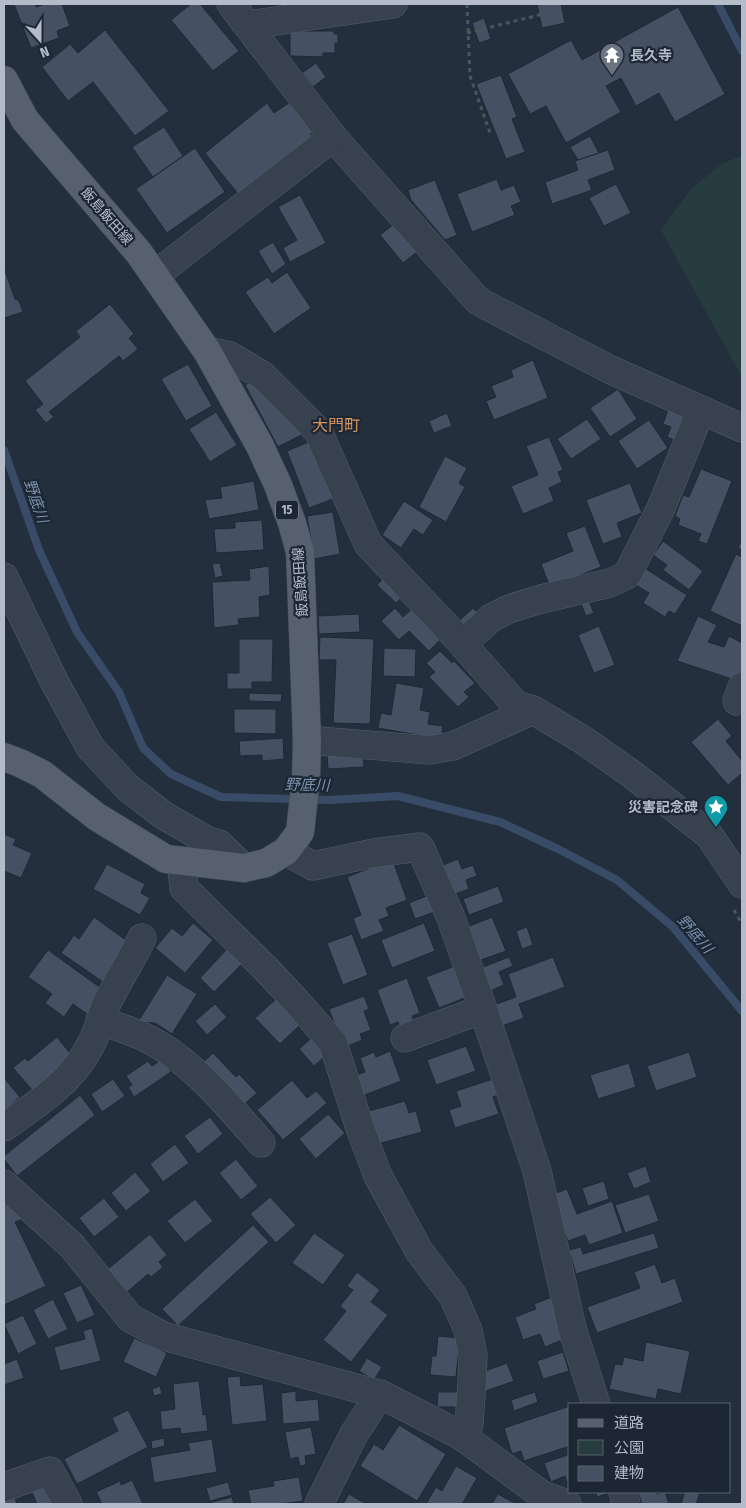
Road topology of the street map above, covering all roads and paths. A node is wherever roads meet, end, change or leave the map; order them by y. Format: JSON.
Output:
{"nodes":[{"id":1,"x":231,"y":4,"type":"edge"},
{"id":2,"x":393,"y":4,"type":"edge"},
{"id":3,"x":467,"y":4,"type":"edge"},
{"id":4,"x":547,"y":13,"type":"dead end"},
{"id":5,"x":248,"y":25,"type":"junction"},
{"id":6,"x":467,"y":33,"type":"junction"},
{"id":7,"x":4,"y":80,"type":"edge"},
{"id":8,"x":491,"y":136,"type":"dead end"},
{"id":9,"x":333,"y":137,"type":"junction"},
{"id":10,"x":155,"y":275,"type":"junction"},
{"id":11,"x":207,"y":352,"type":"junction"},
{"id":12,"x":701,"y":410,"type":"junction"},
{"id":13,"x":742,"y":428,"type":"edge"},
{"id":14,"x":4,"y":577,"type":"edge"},
{"id":15,"x":470,"y":637,"type":"dead end"},
{"id":16,"x":532,"y":710,"type":"junction"},
{"id":17,"x":307,"y":740,"type":"junction"},
{"id":18,"x":4,"y":757,"type":"edge"},
{"id":19,"x":293,"y":842,"type":"junction"},
{"id":20,"x":181,"y":861,"type":"junction"},
{"id":21,"x":244,"y":868,"type":"junction"},
{"id":22,"x":742,"y":884,"type":"edge"},
{"id":23,"x":142,"y":938,"type":"dead end"},
{"id":24,"x":483,"y":1008,"type":"junction"},
{"id":25,"x":100,"y":1021,"type":"junction"},
{"id":26,"x":405,"y":1038,"type":"dead end"},
{"id":27,"x":4,"y":1127,"type":"edge"},
{"id":28,"x":261,"y":1143,"type":"dead end"},
{"id":29,"x":4,"y":1184,"type":"edge"},
{"id":30,"x":380,"y":1394,"type":"junction"},
{"id":31,"x":596,"y":1403,"type":"edge"},
{"id":32,"x":464,"y":1438,"type":"junction"},
{"id":33,"x":4,"y":1487,"type":"edge"},
{"id":34,"x":68,"y":1504,"type":"edge"},
{"id":35,"x":319,"y":1504,"type":"edge"},
{"id":36,"x":566,"y":1504,"type":"edge"}],
"edges":[{"from":1,"to":5,"type":"street"},
{"from":2,"to":5,"type":"street"},
{"from":3,"to":6,"type":"path"},
{"from":4,"to":6,"type":"path"},
{"from":5,"to":9,"type":"street"},
{"from":6,"to":8,"type":"path"},
{"from":7,"to":10,"type":"main road","name":"飯島飯田線","number":"15"},
{"from":9,"to":10,"type":"street"},
{"from":9,"to":12,"type":"street"},
{"from":10,"to":11,"type":"main road","name":"飯島飯田線","number":"15"},
{"from":11,"to":16,"type":"street"},
{"from":11,"to":17,"type":"main road","name":"飯島飯田線","number":"15"},
{"from":12,"to":13,"type":"street"},
{"from":12,"to":15,"type":"street"},
{"from":14,"to":21,"type":"street"},
{"from":16,"to":17,"type":"street"},
{"from":16,"to":22,"type":"street"},
{"from":17,"to":19,"type":"main road","name":"飯島飯田線","number":"15"},
{"from":18,"to":20,"type":"main road"},
{"from":19,"to":21,"type":"main road"},
{"from":19,"to":24,"type":"street"},
{"from":20,"to":21,"type":"main road"},
{"from":20,"to":32,"type":"street"},
{"from":23,"to":25,"type":"street"},
{"from":24,"to":26,"type":"street"},
{"from":24,"to":31,"type":"street"},
{"from":25,"to":27,"type":"street"},
{"from":25,"to":28,"type":"street"},
{"from":29,"to":30,"type":"street"},
{"from":30,"to":32,"type":"street"},
{"from":30,"to":35,"type":"street"},
{"from":32,"to":36,"type":"street"},
{"from":33,"to":34,"type":"street"}]}
